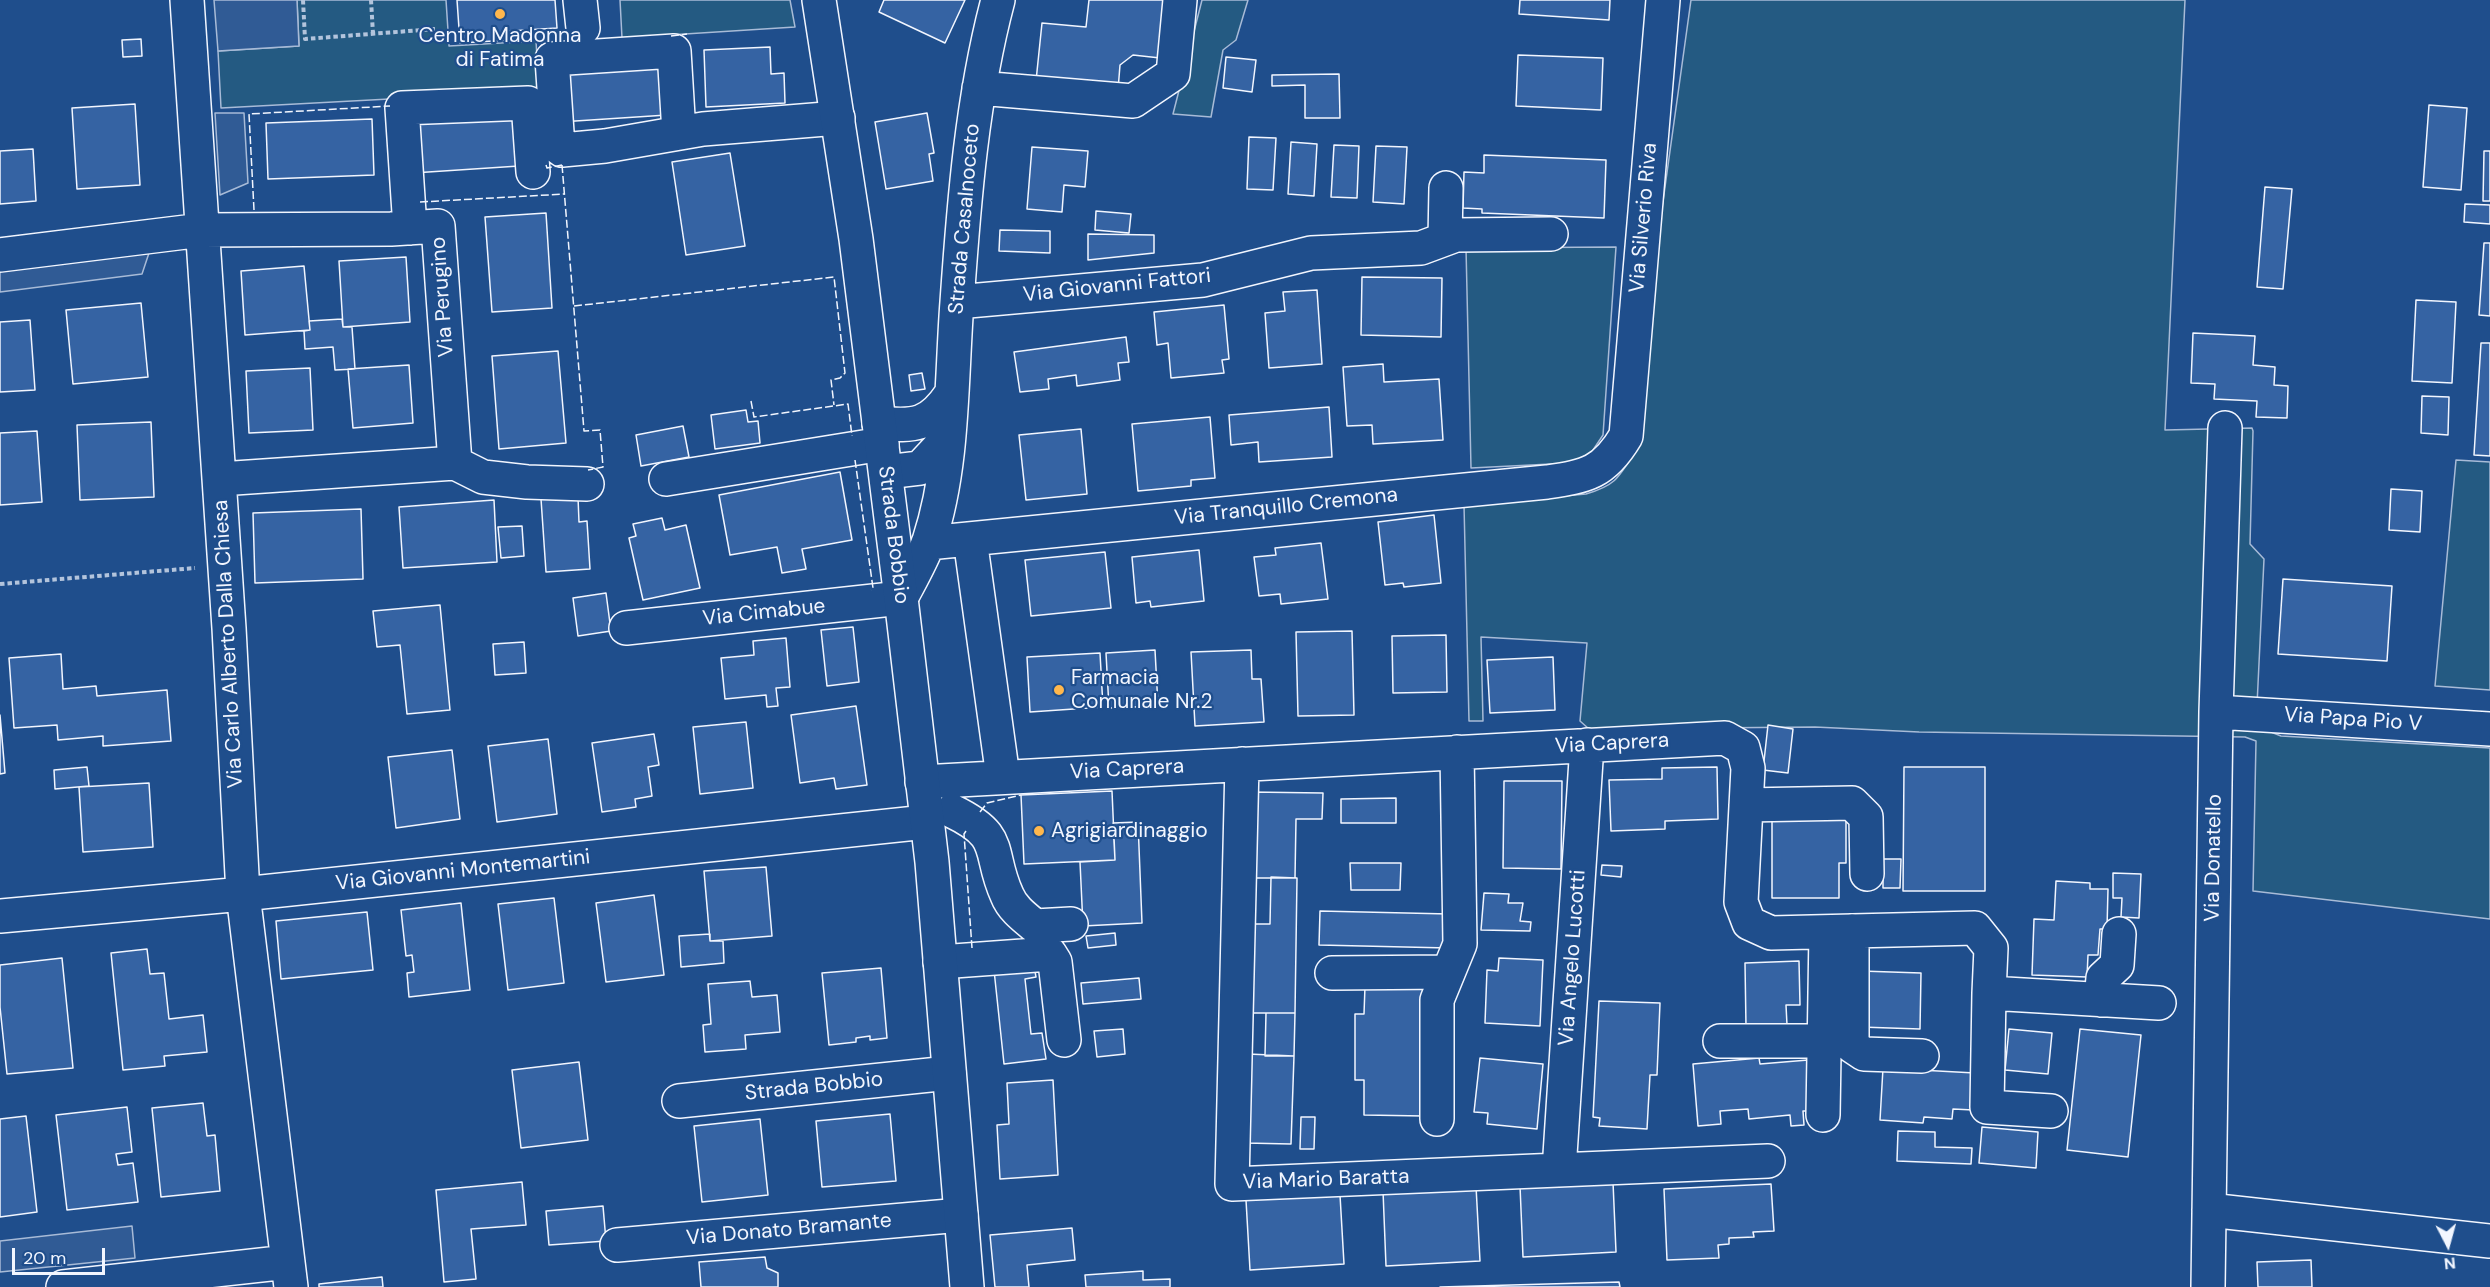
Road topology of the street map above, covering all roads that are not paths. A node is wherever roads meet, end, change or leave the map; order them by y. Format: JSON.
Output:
{"nodes":[{"id":1,"x":187,"y":0,"type":"edge"},
{"id":2,"x":819,"y":0,"type":"edge"},
{"id":3,"x":998,"y":0,"type":"edge"},
{"id":4,"x":1180,"y":0,"type":"edge"},
{"id":5,"x":1663,"y":0,"type":"edge"},
{"id":6,"x":979,"y":88,"type":"junction"},
{"id":7,"x":838,"y":118,"type":"junction"},
{"id":8,"x":386,"y":126,"type":"dead end"},
{"id":9,"x":679,"y":133,"type":"junction"},
{"id":10,"x":533,"y":172,"type":"dead end"},
{"id":11,"x":1446,"y":188,"type":"dead end"},
{"id":12,"x":400,"y":228,"type":"junction"},
{"id":13,"x":202,"y":230,"type":"junction"},
{"id":14,"x":1551,"y":234,"type":"dead end"},
{"id":15,"x":1445,"y":239,"type":"junction"},
{"id":16,"x":0,"y":255,"type":"edge"},
{"id":17,"x":957,"y":302,"type":"junction"},
{"id":18,"x":951,"y":394,"type":"junction"},
{"id":19,"x":2224,"y":429,"type":"dead end"},
{"id":20,"x":1626,"y":436,"type":"joint"},
{"id":21,"x":947,"y":439,"type":"junction"},
{"id":22,"x":882,"y":446,"type":"junction"},
{"id":23,"x":455,"y":464,"type":"junction"},
{"id":24,"x":220,"y":479,"type":"junction"},
{"id":25,"x":666,"y":479,"type":"dead end"},
{"id":26,"x":587,"y":484,"type":"dead end"},
{"id":27,"x":970,"y":538,"type":"junction"},
{"id":28,"x":928,"y":543,"type":"junction"},
{"id":29,"x":902,"y":598,"type":"junction"},
{"id":30,"x":626,"y":628,"type":"dead end"},
{"id":31,"x":2216,"y":711,"type":"junction"},
{"id":32,"x":2490,"y":729,"type":"edge"},
{"id":33,"x":1587,"y":745,"type":"junction"},
{"id":34,"x":1457,"y":752,"type":"junction"},
{"id":35,"x":1242,"y":764,"type":"junction"},
{"id":36,"x":1003,"y":777,"type":"junction"},
{"id":37,"x":922,"y":782,"type":"junction"},
{"id":38,"x":1746,"y":805,"type":"junction"},
{"id":39,"x":939,"y":816,"type":"junction"},
{"id":40,"x":1867,"y":874,"type":"dead end"},
{"id":41,"x":243,"y":894,"type":"junction"},
{"id":42,"x":0,"y":916,"type":"edge"},
{"id":43,"x":1071,"y":924,"type":"dead end"},
{"id":44,"x":1839,"y":932,"type":"junction"},
{"id":45,"x":2119,"y":934,"type":"dead end"},
{"id":46,"x":1037,"y":940,"type":"junction"},
{"id":47,"x":940,"y":962,"type":"junction"},
{"id":48,"x":1448,"y":972,"type":"junction"},
{"id":49,"x":1332,"y":973,"type":"dead end"},
{"id":50,"x":1989,"y":993,"type":"junction"},
{"id":51,"x":2101,"y":1000,"type":"junction"},
{"id":52,"x":2159,"y":1003,"type":"dead end"},
{"id":53,"x":1064,"y":1040,"type":"dead end"},
{"id":54,"x":1720,"y":1041,"type":"dead end"},
{"id":55,"x":1824,"y":1041,"type":"junction"},
{"id":56,"x":1922,"y":1056,"type":"dead end"},
{"id":57,"x":949,"y":1073,"type":"junction"},
{"id":58,"x":679,"y":1101,"type":"dead end"},
{"id":59,"x":2051,"y":1111,"type":"dead end"},
{"id":60,"x":1823,"y":1115,"type":"dead end"},
{"id":61,"x":1437,"y":1119,"type":"dead end"},
{"id":62,"x":1768,"y":1161,"type":"dead end"},
{"id":63,"x":1559,"y":1170,"type":"junction"},
{"id":64,"x":2209,"y":1210,"type":"junction"},
{"id":65,"x":961,"y":1215,"type":"junction"},
{"id":66,"x":2490,"y":1241,"type":"edge"},
{"id":67,"x":617,"y":1245,"type":"dead end"},
{"id":68,"x":290,"y":1274,"type":"edge"},
{"id":69,"x":152,"y":1282,"type":"edge"},
{"id":70,"x":63,"y":1287,"type":"edge"},
{"id":71,"x":967,"y":1287,"type":"edge"},
{"id":72,"x":2208,"y":1287,"type":"edge"}],
"edges":[{"from":1,"to":13,"type":"street","name":"Via Carlo Alberto Dalla Chiesa"},
{"from":2,"to":7,"type":"street","name":"Strada Bobbio"},
{"from":3,"to":6,"type":"street","name":"Strada Casalnoceto"},
{"from":4,"to":6,"type":"street"},
{"from":5,"to":20,"type":"street","name":"Via Silverio Riva"},
{"from":6,"to":17,"type":"street","name":"Strada Casalnoceto"},
{"from":7,"to":9,"type":"street"},
{"from":7,"to":22,"type":"street","name":"Strada Bobbio"},
{"from":8,"to":12,"type":"street"},
{"from":9,"to":9,"type":"street"},
{"from":10,"to":12,"type":"street"},
{"from":11,"to":15,"type":"street"},
{"from":12,"to":13,"type":"street","name":"Via Perugino"},
{"from":12,"to":23,"type":"street","name":"Via Perugino"},
{"from":13,"to":16,"type":"street","name":"Via Perugino"},
{"from":13,"to":24,"type":"street","name":"Via Carlo Alberto Dalla Chiesa"},
{"from":14,"to":15,"type":"street","name":"Via Giovanni Fattori"},
{"from":15,"to":17,"type":"street","name":"Via Giovanni Fattori"},
{"from":17,"to":18,"type":"street","name":"Strada Casalnoceto"},
{"from":18,"to":21,"type":"street","name":"Strada Casalnoceto"},
{"from":18,"to":22,"type":"street"},
{"from":19,"to":31,"type":"street","name":"Via Donatello"},
{"from":20,"to":27,"type":"street","name":"Via Tranquillo Cremona"},
{"from":21,"to":22,"type":"street"},
{"from":21,"to":28,"type":"street","name":"Strada Casalnoceto"},
{"from":22,"to":25,"type":"street"},
{"from":22,"to":29,"type":"street","name":"Strada Bobbio"},
{"from":23,"to":24,"type":"street"},
{"from":23,"to":26,"type":"street"},
{"from":24,"to":41,"type":"street","name":"Via Carlo Alberto Dalla Chiesa"},
{"from":27,"to":28,"type":"street","name":"Via Tranquillo Cremona"},
{"from":27,"to":36,"type":"street"},
{"from":28,"to":29,"type":"street","name":"Strada Casalnoceto"},
{"from":29,"to":30,"type":"street","name":"Via Cimabue"},
{"from":29,"to":37,"type":"street","name":"Strada Bobbio"},
{"from":31,"to":32,"type":"street","name":"Via Papa Pio V"},
{"from":31,"to":64,"type":"street","name":"Via Donatello"},
{"from":33,"to":34,"type":"street","name":"Via Caprera"},
{"from":33,"to":38,"type":"street","name":"Via Caprera"},
{"from":33,"to":63,"type":"street","name":"Via Angelo Lucotti"},
{"from":34,"to":35,"type":"street","name":"Via Caprera"},
{"from":34,"to":48,"type":"street"},
{"from":35,"to":36,"type":"street","name":"Via Caprera"},
{"from":35,"to":63,"type":"street","name":"Via Mario Baratta"},
{"from":36,"to":37,"type":"street","name":"Via Caprera"},
{"from":36,"to":39,"type":"street","name":"Via Caprera"},
{"from":37,"to":39,"type":"street","name":"Strada Bobbio"},
{"from":38,"to":40,"type":"street"},
{"from":38,"to":44,"type":"street","name":"Via Caprera"},
{"from":39,"to":41,"type":"street","name":"Via Giovanni Montemartini"},
{"from":39,"to":46,"type":"street"},
{"from":39,"to":47,"type":"street","name":"Strada Bobbio"},
{"from":41,"to":42,"type":"street","name":"Via Giovanni Montemartini"},
{"from":41,"to":68,"type":"street","name":"Via Carlo Alberto Dalla Chiesa"},
{"from":43,"to":46,"type":"street"},
{"from":44,"to":50,"type":"street","name":"Via Caprera"},
{"from":44,"to":55,"type":"street"},
{"from":44,"to":56,"type":"street"},
{"from":45,"to":51,"type":"street"},
{"from":46,"to":47,"type":"street"},
{"from":46,"to":53,"type":"street"},
{"from":47,"to":57,"type":"street","name":"Strada Bobbio"},
{"from":48,"to":49,"type":"street"},
{"from":48,"to":61,"type":"street"},
{"from":50,"to":51,"type":"street"},
{"from":50,"to":59,"type":"street"},
{"from":51,"to":52,"type":"street"},
{"from":54,"to":55,"type":"street"},
{"from":55,"to":60,"type":"street"},
{"from":57,"to":58,"type":"street","name":"Strada Bobbio"},
{"from":57,"to":65,"type":"street","name":"Strada Bobbio"},
{"from":62,"to":63,"type":"street","name":"Via Mario Baratta"},
{"from":64,"to":66,"type":"street"},
{"from":64,"to":72,"type":"street","name":"Via Donatello"},
{"from":65,"to":67,"type":"street","name":"Via Donato Bramante"},
{"from":65,"to":71,"type":"street","name":"Strada Bobbio"},
{"from":68,"to":69,"type":"street"},
{"from":69,"to":70,"type":"street"}]}
